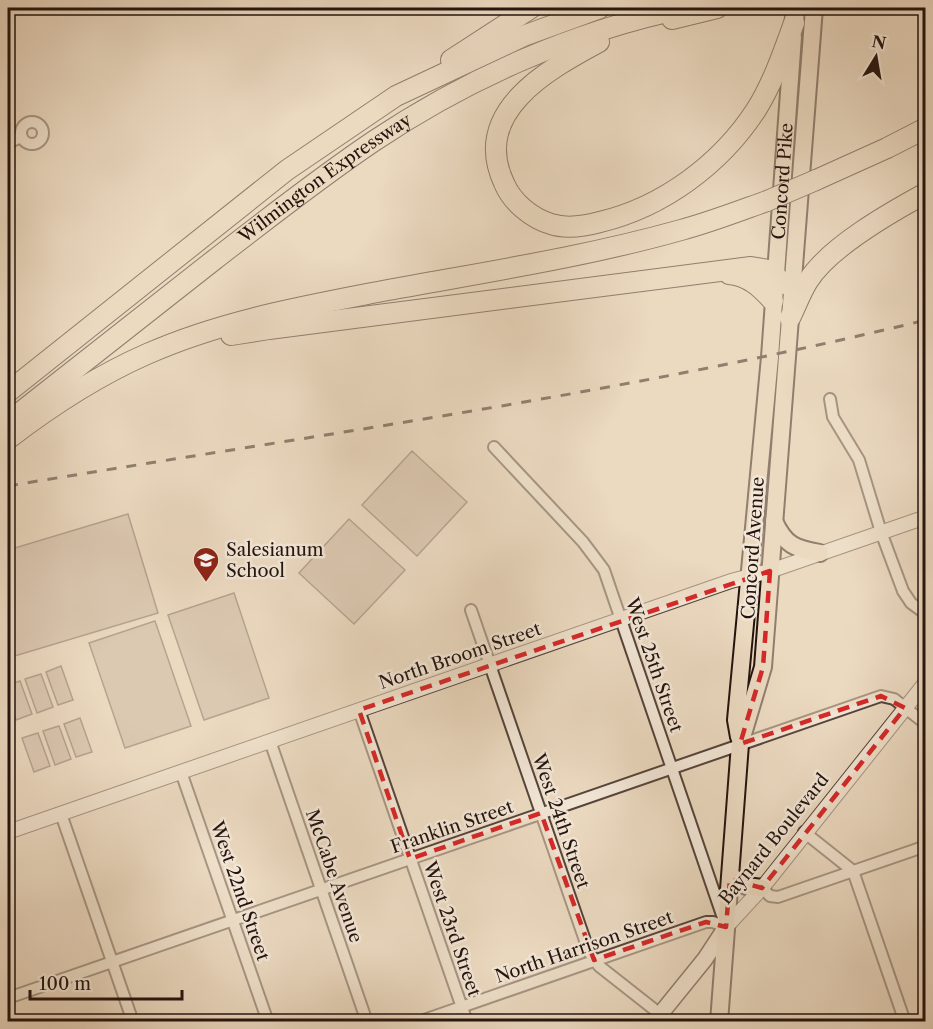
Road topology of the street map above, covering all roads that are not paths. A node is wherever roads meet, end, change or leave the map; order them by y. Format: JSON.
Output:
{"nodes":[{"id":1,"x":531,"y":8,"type":"edge"},
{"id":2,"x":600,"y":8,"type":"edge"},
{"id":3,"x":685,"y":8,"type":"edge"},
{"id":4,"x":717,"y":8,"type":"edge"},
{"id":5,"x":804,"y":15,"type":"edge"},
{"id":6,"x":396,"y":96,"type":"junction"},
{"id":7,"x":926,"y":128,"type":"edge"},
{"id":8,"x":21,"y":137,"type":"dead end"},
{"id":9,"x":8,"y":143,"type":"edge"},
{"id":10,"x":926,"y":193,"type":"edge"},
{"id":11,"x":699,"y":274,"type":"junction"},
{"id":12,"x":779,"y":279,"type":"junction"},
{"id":13,"x":773,"y":301,"type":"junction"},
{"id":14,"x":790,"y":318,"type":"junction"},
{"id":15,"x":787,"y":353,"type":"joint"},
{"id":16,"x":770,"y":357,"type":"joint"},
{"id":17,"x":113,"y":370,"type":"junction"},
{"id":18,"x":8,"y":392,"type":"edge"},
{"id":19,"x":830,"y":399,"type":"dead end"},
{"id":20,"x":8,"y":422,"type":"edge"},
{"id":21,"x":8,"y":439,"type":"edge"},
{"id":22,"x":495,"y":447,"type":"dead end"},
{"id":23,"x":926,"y":517,"type":"edge"},
{"id":24,"x":774,"y":521,"type":"junction"},
{"id":25,"x":881,"y":532,"type":"junction"},
{"id":26,"x":820,"y":554,"type":"junction"},
{"id":27,"x":770,"y":571,"type":"junction"},
{"id":28,"x":748,"y":576,"type":"junction"},
{"id":29,"x":471,"y":610,"type":"dead end"},
{"id":30,"x":926,"y":614,"type":"edge"},
{"id":31,"x":621,"y":620,"type":"junction"},
{"id":32,"x":490,"y":665,"type":"junction"},
{"id":33,"x":926,"y":682,"type":"edge"},
{"id":34,"x":905,"y":708,"type":"junction"},
{"id":35,"x":359,"y":710,"type":"junction"},
{"id":36,"x":926,"y":724,"type":"edge"},
{"id":37,"x":270,"y":741,"type":"junction"},
{"id":38,"x":740,"y":744,"type":"junction"},
{"id":39,"x":672,"y":768,"type":"junction"},
{"id":40,"x":181,"y":772,"type":"junction"},
{"id":41,"x":541,"y":813,"type":"junction"},
{"id":42,"x":61,"y":814,"type":"junction"},
{"id":43,"x":8,"y":832,"type":"edge"},
{"id":44,"x":804,"y":832,"type":"junction"},
{"id":45,"x":926,"y":846,"type":"edge"},
{"id":46,"x":410,"y":859,"type":"junction"},
{"id":47,"x":853,"y":871,"type":"junction"},
{"id":48,"x":730,"y":876,"type":"junction"},
{"id":49,"x":762,"y":888,"type":"junction"},
{"id":50,"x":321,"y":890,"type":"junction"},
{"id":51,"x":232,"y":920,"type":"junction"},
{"id":52,"x":726,"y":927,"type":"junction"},
{"id":53,"x":594,"y":960,"type":"junction"},
{"id":54,"x":113,"y":962,"type":"junction"},
{"id":55,"x":8,"y":998,"type":"edge"},
{"id":56,"x":462,"y":1006,"type":"junction"},
{"id":57,"x":657,"y":1018,"type":"edge"},
{"id":58,"x":133,"y":1022,"type":"edge"},
{"id":59,"x":268,"y":1022,"type":"edge"},
{"id":60,"x":367,"y":1022,"type":"edge"},
{"id":61,"x":418,"y":1022,"type":"edge"},
{"id":62,"x":467,"y":1022,"type":"edge"},
{"id":63,"x":719,"y":1022,"type":"edge"},
{"id":64,"x":905,"y":1022,"type":"edge"}],
"edges":[{"from":1,"to":6,"type":"highway"},
{"from":2,"to":6,"type":"highway","name":"Wilmington Expressway"},
{"from":3,"to":20,"type":"highway","name":"Wilmington Expressway"},
{"from":4,"to":5,"type":"highway"},
{"from":5,"to":12,"type":"main road","name":"Concord Pike"},
{"from":5,"to":14,"type":"main road","name":"Concord Pike"},
{"from":6,"to":18,"type":"highway","name":"Wilmington Expressway"},
{"from":7,"to":17,"type":"highway","bridge":true},
{"from":8,"to":9,"type":"street"},
{"from":10,"to":14,"type":"highway"},
{"from":11,"to":12,"type":"highway"},
{"from":11,"to":13,"type":"highway"},
{"from":11,"to":17,"type":"highway"},
{"from":12,"to":13,"type":"main road","name":"Concord Pike"},
{"from":12,"to":27,"type":"main road"},
{"from":13,"to":16,"type":"main road","name":"Concord Pike"},
{"from":14,"to":15,"type":"main road","name":"Concord Pike"},
{"from":15,"to":24,"type":"main road","name":"Concord Avenue"},
{"from":16,"to":28,"type":"main road","name":"Concord Avenue"},
{"from":17,"to":21,"type":"highway"},
{"from":19,"to":25,"type":"street"},
{"from":22,"to":31,"type":"street","name":"West 25th Street"},
{"from":23,"to":25,"type":"street","name":"North Broom Street"},
{"from":24,"to":26,"type":"main road"},
{"from":24,"to":27,"type":"main road","name":"Concord Avenue"},
{"from":25,"to":26,"type":"street","name":"North Broom Street"},
{"from":25,"to":30,"type":"street"},
{"from":26,"to":27,"type":"street","name":"North Broom Street"},
{"from":27,"to":28,"type":"street","name":"North Broom Street"},
{"from":27,"to":38,"type":"main road","name":"Concord Avenue"},
{"from":28,"to":31,"type":"street","name":"North Broom Street"},
{"from":28,"to":38,"type":"main road","name":"Concord Avenue"},
{"from":29,"to":32,"type":"street","name":"West 24th Street"},
{"from":31,"to":32,"type":"street","name":"North Broom Street"},
{"from":31,"to":39,"type":"street","name":"West 25th Street"},
{"from":32,"to":35,"type":"street","name":"North Broom Street"},
{"from":32,"to":41,"type":"street","name":"West 24th Street"},
{"from":33,"to":34,"type":"street","name":"Baynard Boulevard"},
{"from":34,"to":36,"type":"street","name":"Franklin Street"},
{"from":34,"to":38,"type":"street","name":"Franklin Street"},
{"from":34,"to":44,"type":"street","name":"Baynard Boulevard"},
{"from":35,"to":37,"type":"street","name":"North Broom Street"},
{"from":35,"to":46,"type":"street","name":"West 23rd Street"},
{"from":37,"to":40,"type":"street","name":"North Broom Street"},
{"from":37,"to":50,"type":"street","name":"McCabe Avenue"},
{"from":38,"to":39,"type":"street","name":"Franklin Street"},
{"from":38,"to":48,"type":"main road","name":"Concord Avenue"},
{"from":39,"to":41,"type":"street","name":"Franklin Street"},
{"from":39,"to":52,"type":"street","name":"West 25th Street"},
{"from":40,"to":42,"type":"street","name":"North Broom Street"},
{"from":40,"to":51,"type":"street","name":"West 22nd Street"},
{"from":41,"to":46,"type":"street","name":"Franklin Street"},
{"from":41,"to":53,"type":"street","name":"West 24th Street"},
{"from":42,"to":43,"type":"street","name":"North Broom Street"},
{"from":42,"to":54,"type":"street"},
{"from":44,"to":47,"type":"street"},
{"from":44,"to":49,"type":"street","name":"Baynard Boulevard"},
{"from":45,"to":47,"type":"street"},
{"from":46,"to":50,"type":"street","name":"Franklin Street"},
{"from":46,"to":56,"type":"street","name":"West 23rd Street"},
{"from":47,"to":49,"type":"street"},
{"from":47,"to":64,"type":"street"},
{"from":48,"to":49,"type":"main road"},
{"from":48,"to":52,"type":"main road","name":"Concord Avenue"},
{"from":49,"to":52,"type":"street","name":"Baynard Boulevard"},
{"from":50,"to":51,"type":"street","name":"Franklin Street"},
{"from":50,"to":60,"type":"street","name":"McCabe Avenue"},
{"from":51,"to":54,"type":"street","name":"Franklin Street"},
{"from":51,"to":59,"type":"street","name":"West 22nd Street"},
{"from":52,"to":53,"type":"street","name":"North Harrison Street"},
{"from":52,"to":57,"type":"main road","name":"Baynard Boulevard"},
{"from":52,"to":63,"type":"main road","name":"Concord Avenue"},
{"from":53,"to":56,"type":"street","name":"North Harrison Street"},
{"from":53,"to":57,"type":"street"},
{"from":54,"to":55,"type":"street","name":"Franklin Street"},
{"from":54,"to":58,"type":"street"},
{"from":56,"to":61,"type":"street","name":"North Harrison Street"},
{"from":56,"to":62,"type":"street","name":"West 23rd Street"}]}
